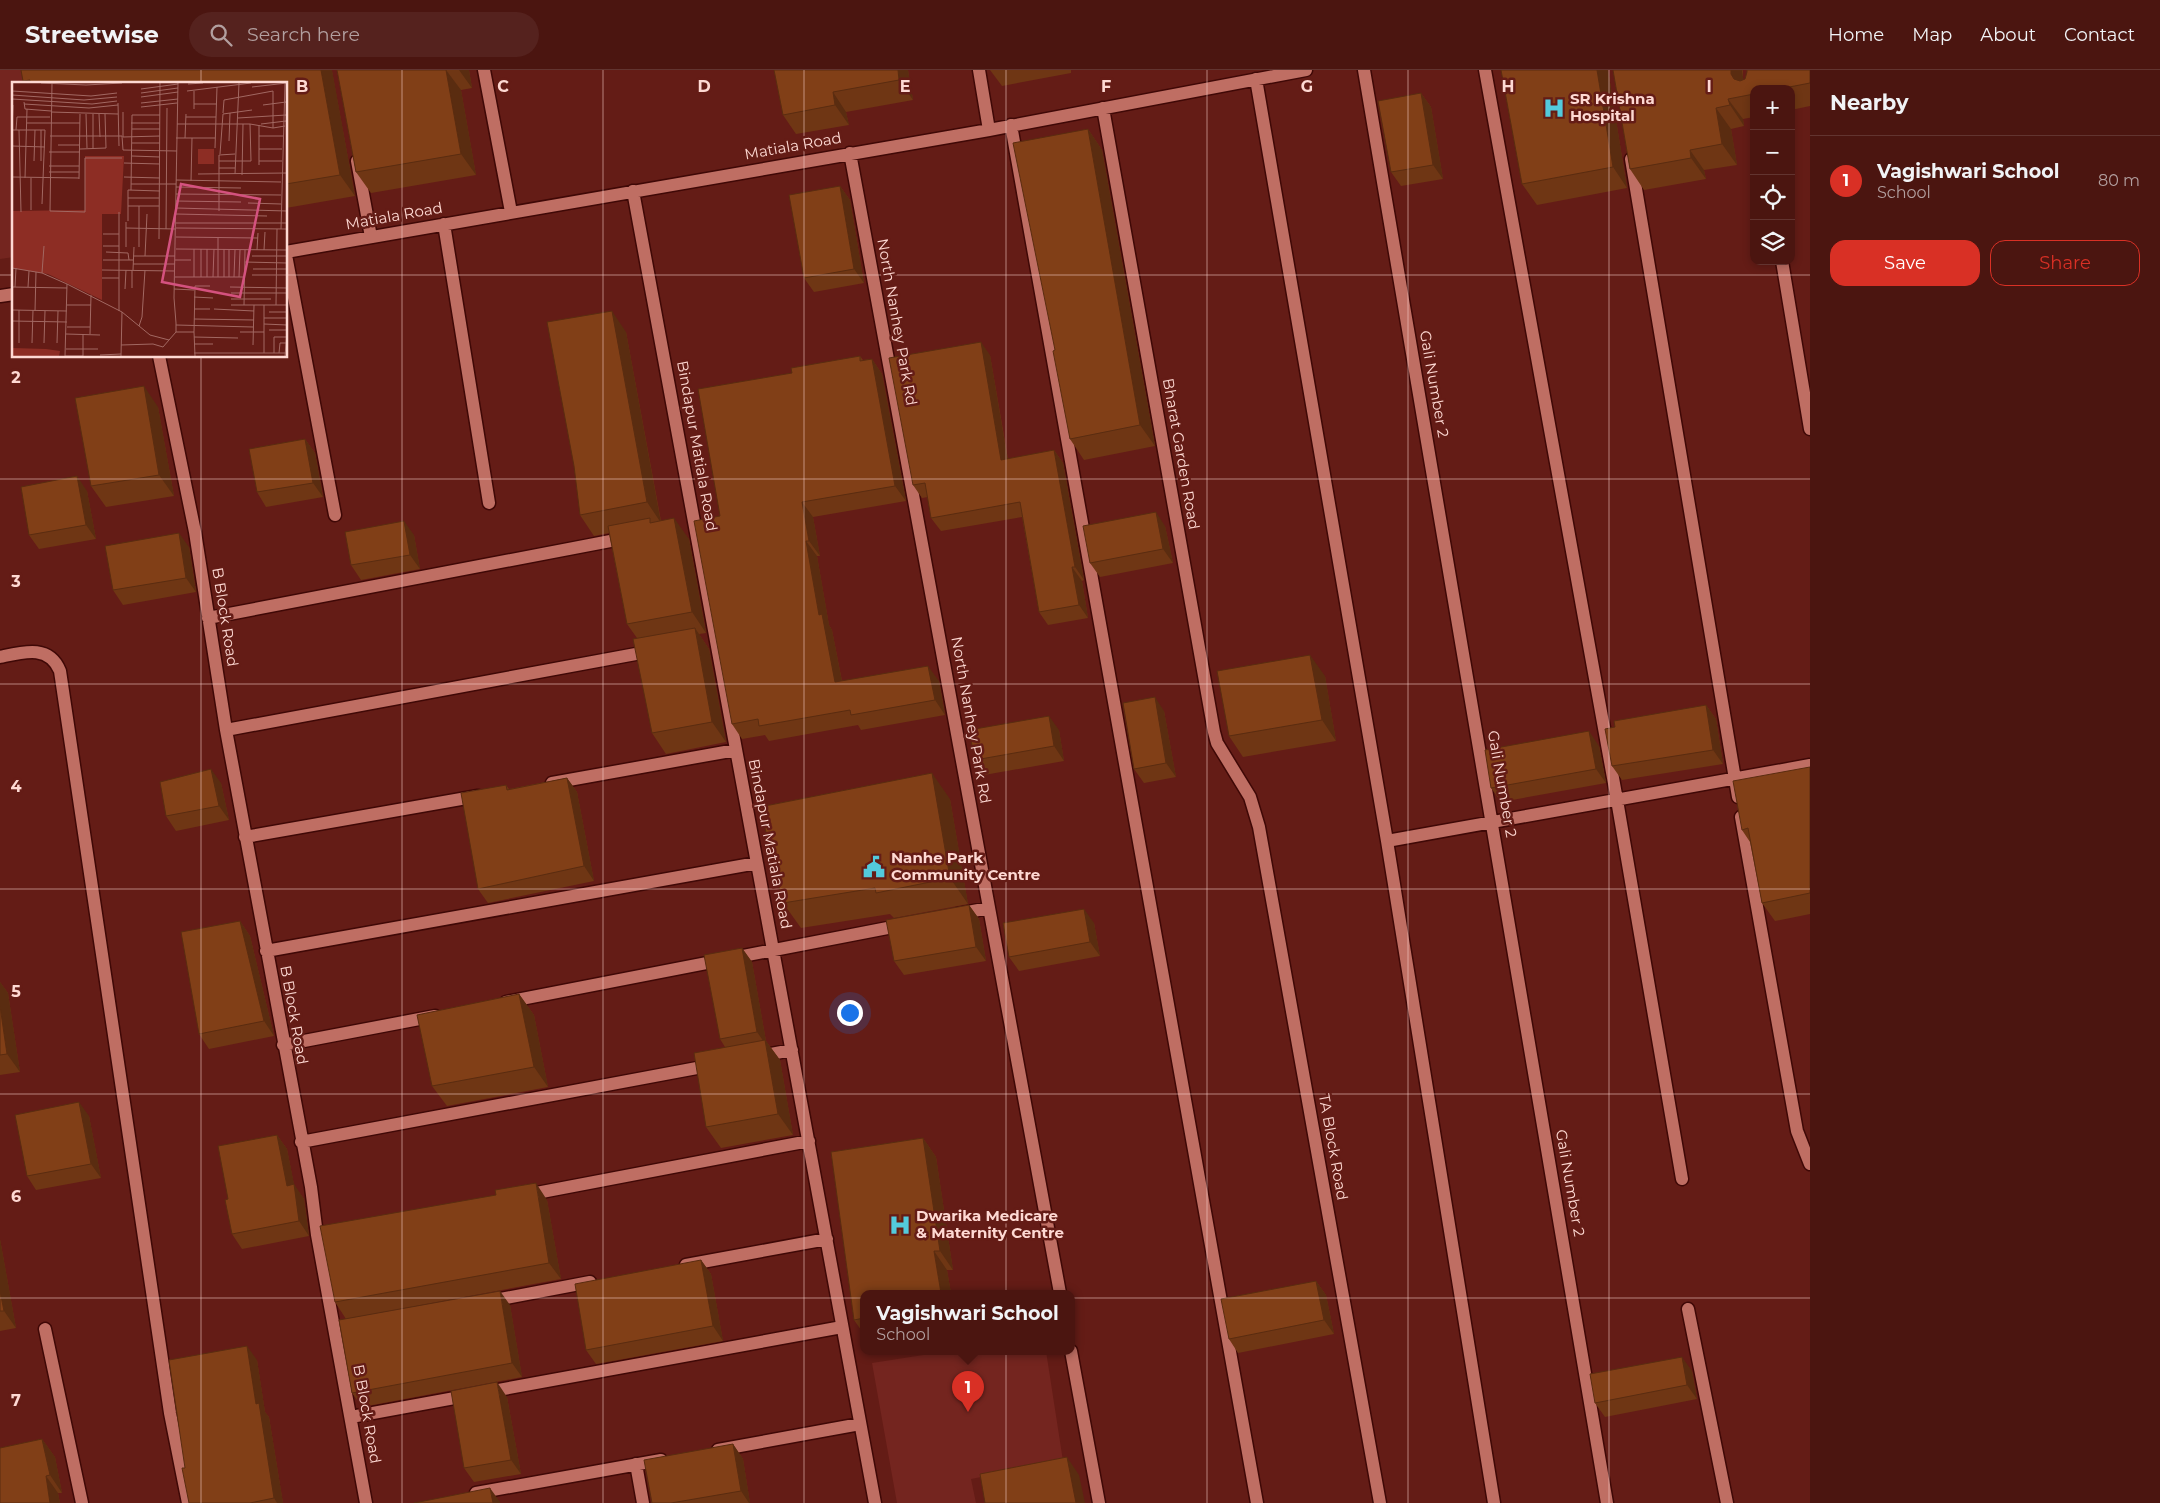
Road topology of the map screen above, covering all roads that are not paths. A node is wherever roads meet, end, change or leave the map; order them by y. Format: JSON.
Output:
{"nodes":[{"id":1,"x":484,"y":70,"type":"edge"},
{"id":2,"x":979,"y":70,"type":"edge"},
{"id":3,"x":1306,"y":70,"type":"edge"},
{"id":4,"x":1364,"y":70,"type":"edge"},
{"id":5,"x":1485,"y":70,"type":"edge"},
{"id":6,"x":1256,"y":80,"type":"junction"},
{"id":7,"x":1103,"y":108,"type":"junction"},
{"id":8,"x":1011,"y":125,"type":"junction"},
{"id":9,"x":990,"y":130,"type":"junction"},
{"id":10,"x":355,"y":149,"type":"edge"},
{"id":11,"x":1630,"y":149,"type":"edge"},
{"id":12,"x":850,"y":153,"type":"junction"},
{"id":13,"x":634,"y":191,"type":"junction"},
{"id":14,"x":511,"y":212,"type":"junction"},
{"id":15,"x":444,"y":224,"type":"junction"},
{"id":16,"x":371,"y":237,"type":"junction"},
{"id":17,"x":288,"y":253,"type":"edge"},
{"id":18,"x":288,"y":264,"type":"edge"},
{"id":19,"x":1783,"y":265,"type":"edge"},
{"id":20,"x":159,"y":358,"type":"edge"},
{"id":21,"x":1810,"y":429,"type":"edge"},
{"id":22,"x":490,"y":503,"type":"dead end"},
{"id":23,"x":335,"y":516,"type":"dead end"},
{"id":24,"x":695,"y":525,"type":"junction"},
{"id":25,"x":679,"y":528,"type":"dead end"},
{"id":26,"x":642,"y":535,"type":"edge"},
{"id":27,"x":208,"y":618,"type":"junction"},
{"id":28,"x":667,"y":648,"type":"edge"},
{"id":29,"x":0,"y":657,"type":"edge"},
{"id":30,"x":226,"y":730,"type":"junction"},
{"id":31,"x":736,"y":750,"type":"junction"},
{"id":32,"x":1810,"y":765,"type":"edge"},
{"id":33,"x":1734,"y":778,"type":"junction"},
{"id":34,"x":540,"y":785,"type":"edge"},
{"id":35,"x":491,"y":793,"type":"edge"},
{"id":36,"x":1250,"y":797,"type":"joint"},
{"id":37,"x":1617,"y":800,"type":"junction"},
{"id":38,"x":1492,"y":822,"type":"junction"},
{"id":39,"x":245,"y":837,"type":"junction"},
{"id":40,"x":1387,"y":841,"type":"junction"},
{"id":41,"x":757,"y":863,"type":"junction"},
{"id":42,"x":989,"y":908,"type":"junction"},
{"id":43,"x":940,"y":918,"type":"edge"},
{"id":44,"x":921,"y":922,"type":"edge"},
{"id":45,"x":266,"y":951,"type":"junction"},
{"id":46,"x":774,"y":951,"type":"junction"},
{"id":47,"x":489,"y":1006,"type":"edge"},
{"id":48,"x":450,"y":1013,"type":"edge"},
{"id":49,"x":283,"y":1045,"type":"junction"},
{"id":50,"x":792,"y":1050,"type":"junction"},
{"id":51,"x":743,"y":1060,"type":"edge"},
{"id":52,"x":723,"y":1063,"type":"edge"},
{"id":53,"x":809,"y":1141,"type":"junction"},
{"id":54,"x":301,"y":1142,"type":"junction"},
{"id":55,"x":1810,"y":1164,"type":"edge"},
{"id":56,"x":1682,"y":1179,"type":"dead end"},
{"id":57,"x":510,"y":1198,"type":"edge"},
{"id":58,"x":827,"y":1240,"type":"junction"},
{"id":59,"x":672,"y":1268,"type":"edge"},
{"id":60,"x":605,"y":1280,"type":"edge"},
{"id":61,"x":1059,"y":1290,"type":"edge"},
{"id":62,"x":479,"y":1302,"type":"edge"},
{"id":63,"x":1688,"y":1309,"type":"dead end"},
{"id":64,"x":842,"y":1327,"type":"junction"},
{"id":65,"x":46,"y":1329,"type":"dead end"},
{"id":66,"x":1072,"y":1355,"type":"edge"},
{"id":67,"x":351,"y":1417,"type":"junction"},
{"id":68,"x":860,"y":1424,"type":"junction"},
{"id":69,"x":704,"y":1452,"type":"edge"},
{"id":70,"x":675,"y":1457,"type":"edge"},
{"id":71,"x":636,"y":1464,"type":"junction"},
{"id":72,"x":460,"y":1496,"type":"edge"},
{"id":73,"x":82,"y":1503,"type":"edge"},
{"id":74,"x":188,"y":1503,"type":"edge"},
{"id":75,"x":366,"y":1503,"type":"edge"},
{"id":76,"x":643,"y":1503,"type":"edge"},
{"id":77,"x":875,"y":1503,"type":"edge"},
{"id":78,"x":1099,"y":1503,"type":"edge"},
{"id":79,"x":1257,"y":1503,"type":"edge"},
{"id":80,"x":1380,"y":1503,"type":"edge"},
{"id":81,"x":1494,"y":1503,"type":"edge"},
{"id":82,"x":1608,"y":1503,"type":"edge"},
{"id":83,"x":1727,"y":1503,"type":"edge"}],
"edges":[{"from":1,"to":14,"type":"street"},
{"from":2,"to":9,"type":"street"},
{"from":3,"to":6,"type":"street","name":"Matiala Road"},
{"from":4,"to":38,"type":"street","name":"Gali Number 2"},
{"from":5,"to":37,"type":"street"},
{"from":6,"to":7,"type":"street","name":"Matiala Road"},
{"from":6,"to":40,"type":"street"},
{"from":7,"to":8,"type":"street","name":"Matiala Road"},
{"from":7,"to":36,"type":"street","name":"Bharat Garden Road"},
{"from":8,"to":9,"type":"street","name":"Matiala Road"},
{"from":8,"to":79,"type":"street"},
{"from":9,"to":12,"type":"street","name":"Matiala Road"},
{"from":10,"to":16,"type":"street"},
{"from":11,"to":33,"type":"street"},
{"from":12,"to":13,"type":"street","name":"Matiala Road"},
{"from":12,"to":42,"type":"street","name":"North Nanhey Park Rd"},
{"from":13,"to":14,"type":"street","name":"Matiala Road"},
{"from":13,"to":24,"type":"street","name":"Bindapur Matiala Road"},
{"from":14,"to":15,"type":"street","name":"Matiala Road"},
{"from":15,"to":16,"type":"street","name":"Matiala Road"},
{"from":15,"to":22,"type":"street"},
{"from":16,"to":17,"type":"street","name":"Matiala Road"},
{"from":18,"to":23,"type":"street"},
{"from":19,"to":21,"type":"street"},
{"from":20,"to":27,"type":"street","name":"B Block Road"},
{"from":24,"to":25,"type":"street"},
{"from":24,"to":31,"type":"street","name":"Bindapur Matiala Road"},
{"from":26,"to":27,"type":"street"},
{"from":27,"to":30,"type":"street","name":"B Block Road"},
{"from":28,"to":30,"type":"street"},
{"from":29,"to":74,"type":"street"},
{"from":30,"to":39,"type":"street","name":"B Block Road"},
{"from":31,"to":34,"type":"street"},
{"from":31,"to":41,"type":"street","name":"Bindapur Matiala Road"},
{"from":32,"to":33,"type":"street"},
{"from":33,"to":37,"type":"street"},
{"from":33,"to":55,"type":"street"},
{"from":35,"to":39,"type":"street"},
{"from":36,"to":80,"type":"street","name":"TA Block Road"},
{"from":37,"to":38,"type":"street"},
{"from":37,"to":56,"type":"street"},
{"from":38,"to":40,"type":"street"},
{"from":38,"to":82,"type":"street","name":"Gali Number 2"},
{"from":39,"to":45,"type":"street","name":"B Block Road"},
{"from":40,"to":81,"type":"street"},
{"from":41,"to":45,"type":"street"},
{"from":41,"to":46,"type":"street","name":"Bindapur Matiala Road"},
{"from":42,"to":43,"type":"street"},
{"from":42,"to":61,"type":"street","name":"North Nanhey Park Rd"},
{"from":44,"to":46,"type":"street"},
{"from":45,"to":49,"type":"street","name":"B Block Road"},
{"from":46,"to":47,"type":"street"},
{"from":46,"to":50,"type":"street","name":"Bindapur Matiala Road"},
{"from":48,"to":49,"type":"street"},
{"from":49,"to":54,"type":"street","name":"B Block Road"},
{"from":50,"to":51,"type":"street"},
{"from":50,"to":53,"type":"street","name":"Bindapur Matiala Road"},
{"from":52,"to":54,"type":"street"},
{"from":53,"to":57,"type":"street"},
{"from":53,"to":58,"type":"street","name":"Bindapur Matiala Road"},
{"from":54,"to":67,"type":"street","name":"B Block Road"},
{"from":58,"to":59,"type":"street"},
{"from":58,"to":64,"type":"street","name":"Bindapur Matiala Road"},
{"from":60,"to":62,"type":"street"},
{"from":63,"to":83,"type":"street"},
{"from":64,"to":67,"type":"street"},
{"from":64,"to":68,"type":"street","name":"Bindapur Matiala Road"},
{"from":65,"to":73,"type":"street"},
{"from":66,"to":78,"type":"street"},
{"from":67,"to":75,"type":"street","name":"B Block Road"},
{"from":68,"to":69,"type":"street"},
{"from":68,"to":77,"type":"street","name":"Bindapur Matiala Road"},
{"from":70,"to":71,"type":"street"},
{"from":71,"to":72,"type":"street"},
{"from":71,"to":76,"type":"street"}]}
